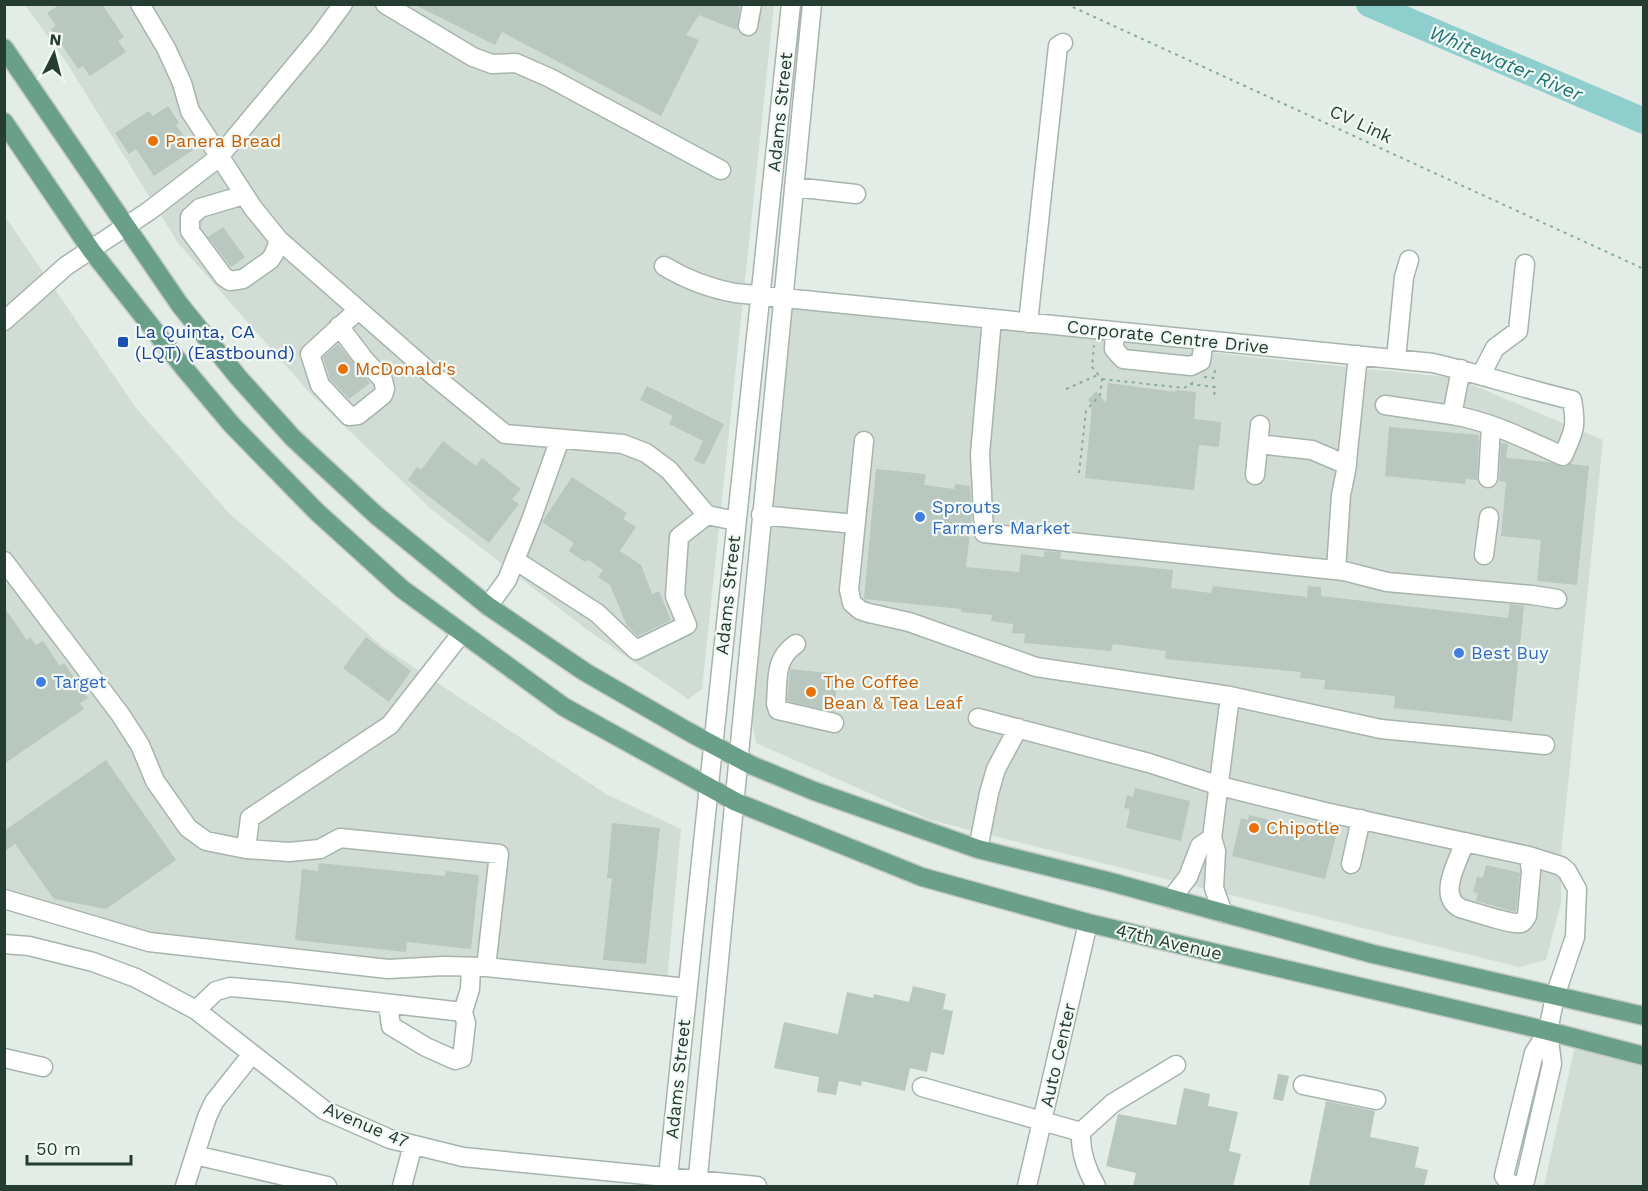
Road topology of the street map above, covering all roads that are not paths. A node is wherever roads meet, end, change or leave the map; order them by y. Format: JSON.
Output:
{"nodes":[{"id":1,"x":140,"y":4,"type":"edge"},
{"id":2,"x":343,"y":4,"type":"edge"},
{"id":3,"x":385,"y":4,"type":"edge"},
{"id":4,"x":752,"y":4,"type":"edge"},
{"id":5,"x":791,"y":4,"type":"edge"},
{"id":6,"x":812,"y":4,"type":"edge"},
{"id":7,"x":748,"y":26,"type":"dead end"},
{"id":8,"x":1063,"y":43,"type":"dead end"},
{"id":9,"x":4,"y":48,"type":"edge"},
{"id":10,"x":4,"y":122,"type":"edge"},
{"id":11,"x":218,"y":158,"type":"junction"},
{"id":12,"x":721,"y":170,"type":"dead end"},
{"id":13,"x":794,"y":187,"type":"junction"},
{"id":14,"x":856,"y":194,"type":"dead end"},
{"id":15,"x":244,"y":195,"type":"junction"},
{"id":16,"x":126,"y":225,"type":"junction"},
{"id":17,"x":279,"y":240,"type":"junction"},
{"id":18,"x":91,"y":250,"type":"junction"},
{"id":19,"x":1409,"y":260,"type":"dead end"},
{"id":20,"x":1525,"y":264,"type":"dead end"},
{"id":21,"x":664,"y":266,"type":"dead end"},
{"id":22,"x":760,"y":296,"type":"junction"},
{"id":23,"x":782,"y":299,"type":"junction"},
{"id":24,"x":358,"y":309,"type":"junction"},
{"id":25,"x":992,"y":320,"type":"junction"},
{"id":26,"x":4,"y":321,"type":"edge"},
{"id":27,"x":1028,"y":323,"type":"junction"},
{"id":28,"x":339,"y":326,"type":"junction"},
{"id":29,"x":1115,"y":332,"type":"junction"},
{"id":30,"x":1204,"y":340,"type":"junction"},
{"id":31,"x":1358,"y":355,"type":"junction"},
{"id":32,"x":1396,"y":359,"type":"junction"},
{"id":33,"x":1461,"y":369,"type":"junction"},
{"id":34,"x":1481,"y":375,"type":"junction"},
{"id":35,"x":1385,"y":405,"type":"dead end"},
{"id":36,"x":1452,"y":415,"type":"junction"},
{"id":37,"x":1260,"y":425,"type":"dead end"},
{"id":38,"x":1491,"y":426,"type":"junction"},
{"id":39,"x":560,"y":439,"type":"junction"},
{"id":40,"x":864,"y":441,"type":"dead end"},
{"id":41,"x":1258,"y":444,"type":"junction"},
{"id":42,"x":1347,"y":468,"type":"junction"},
{"id":43,"x":1255,"y":475,"type":"dead end"},
{"id":44,"x":1488,"y":478,"type":"dead end"},
{"id":45,"x":707,"y":515,"type":"junction"},
{"id":46,"x":761,"y":516,"type":"junction"},
{"id":47,"x":1489,"y":517,"type":"dead end"},
{"id":48,"x":736,"y":521,"type":"junction"},
{"id":49,"x":855,"y":524,"type":"junction"},
{"id":50,"x":1484,"y":555,"type":"dead end"},
{"id":51,"x":514,"y":560,"type":"junction"},
{"id":52,"x":4,"y":561,"type":"edge"},
{"id":53,"x":1336,"y":570,"type":"junction"},
{"id":54,"x":1557,"y":599,"type":"dead end"},
{"id":55,"x":488,"y":606,"type":"junction"},
{"id":56,"x":461,"y":634,"type":"junction"},
{"id":57,"x":796,"y":644,"type":"dead end"},
{"id":58,"x":1230,"y":696,"type":"junction"},
{"id":59,"x":978,"y":718,"type":"dead end"},
{"id":60,"x":834,"y":723,"type":"dead end"},
{"id":61,"x":1018,"y":728,"type":"junction"},
{"id":62,"x":713,"y":745,"type":"junction"},
{"id":63,"x":1545,"y":745,"type":"dead end"},
{"id":64,"x":740,"y":759,"type":"junction"},
{"id":65,"x":1220,"y":786,"type":"junction"},
{"id":66,"x":708,"y":788,"type":"junction"},
{"id":67,"x":736,"y":802,"type":"junction"},
{"id":68,"x":1361,"y":819,"type":"junction"},
{"id":69,"x":1212,"y":838,"type":"junction"},
{"id":70,"x":1465,"y":842,"type":"junction"},
{"id":71,"x":246,"y":849,"type":"junction"},
{"id":72,"x":978,"y":849,"type":"junction"},
{"id":73,"x":1529,"y":856,"type":"junction"},
{"id":74,"x":1351,"y":864,"type":"dead end"},
{"id":75,"x":4,"y":899,"type":"edge"},
{"id":76,"x":1171,"y":899,"type":"junction"},
{"id":77,"x":1223,"y":913,"type":"junction"},
{"id":78,"x":1088,"y":923,"type":"junction"},
{"id":79,"x":4,"y":944,"type":"edge"},
{"id":80,"x":479,"y":967,"type":"junction"},
{"id":81,"x":687,"y":988,"type":"junction"},
{"id":82,"x":1555,"y":996,"type":"junction"},
{"id":83,"x":388,"y":1004,"type":"junction"},
{"id":84,"x":195,"y":1011,"type":"junction"},
{"id":85,"x":463,"y":1012,"type":"junction"},
{"id":86,"x":1644,"y":1016,"type":"edge"},
{"id":87,"x":1548,"y":1031,"type":"junction"},
{"id":88,"x":252,"y":1054,"type":"junction"},
{"id":89,"x":1644,"y":1056,"type":"edge"},
{"id":90,"x":4,"y":1058,"type":"edge"},
{"id":91,"x":1176,"y":1065,"type":"dead end"},
{"id":92,"x":43,"y":1067,"type":"dead end"},
{"id":93,"x":1303,"y":1085,"type":"dead end"},
{"id":94,"x":922,"y":1087,"type":"dead end"},
{"id":95,"x":1376,"y":1100,"type":"dead end"},
{"id":96,"x":1042,"y":1122,"type":"junction"},
{"id":97,"x":1081,"y":1132,"type":"junction"},
{"id":98,"x":413,"y":1145,"type":"junction"},
{"id":99,"x":195,"y":1155,"type":"junction"},
{"id":100,"x":272,"y":1179,"type":"edge"},
{"id":101,"x":667,"y":1182,"type":"edge"},
{"id":102,"x":697,"y":1184,"type":"edge"},
{"id":103,"x":185,"y":1186,"type":"edge"},
{"id":104,"x":325,"y":1186,"type":"edge"},
{"id":105,"x":402,"y":1186,"type":"edge"},
{"id":106,"x":757,"y":1186,"type":"edge"},
{"id":107,"x":1027,"y":1186,"type":"edge"},
{"id":108,"x":1095,"y":1186,"type":"edge"},
{"id":109,"x":1511,"y":1186,"type":"edge"},
{"id":110,"x":1517,"y":1186,"type":"edge"}],
"edges":[{"from":1,"to":11,"type":"street"},
{"from":2,"to":11,"type":"street"},
{"from":3,"to":12,"type":"street"},
{"from":4,"to":7,"type":"street"},
{"from":5,"to":22,"type":"street","name":"Adams Street"},
{"from":6,"to":13,"type":"street","name":"Adams Street"},
{"from":8,"to":27,"type":"street"},
{"from":9,"to":16,"type":"main road"},
{"from":10,"to":18,"type":"main road","name":"47th Avenue"},
{"from":11,"to":15,"type":"street"},
{"from":11,"to":16,"type":"street"},
{"from":13,"to":14,"type":"street"},
{"from":13,"to":23,"type":"street","name":"Adams Street"},
{"from":15,"to":17,"type":"street"},
{"from":15,"to":17,"type":"street"},
{"from":16,"to":18,"type":"street"},
{"from":16,"to":55,"type":"main road"},
{"from":17,"to":24,"type":"street"},
{"from":18,"to":26,"type":"street"},
{"from":18,"to":56,"type":"main road","name":"47th Avenue"},
{"from":19,"to":32,"type":"street"},
{"from":20,"to":34,"type":"street"},
{"from":21,"to":22,"type":"street","name":"Corporate Centre Drive"},
{"from":22,"to":23,"type":"street","name":"Corporate Centre Drive"},
{"from":22,"to":48,"type":"street","name":"Adams Street"},
{"from":23,"to":25,"type":"street","name":"Corporate Centre Drive"},
{"from":23,"to":46,"type":"street","name":"Adams Street"},
{"from":24,"to":28,"type":"street"},
{"from":24,"to":39,"type":"street"},
{"from":25,"to":27,"type":"street","name":"Corporate Centre Drive"},
{"from":25,"to":53,"type":"street"},
{"from":27,"to":29,"type":"street","name":"Corporate Centre Drive"},
{"from":28,"to":28,"type":"street"},
{"from":29,"to":30,"type":"street","name":"Corporate Centre Drive"},
{"from":29,"to":30,"type":"street"},
{"from":30,"to":31,"type":"street","name":"Corporate Centre Drive"},
{"from":31,"to":32,"type":"street","name":"Corporate Centre Drive"},
{"from":31,"to":42,"type":"street"},
{"from":32,"to":33,"type":"street","name":"Corporate Centre Drive"},
{"from":33,"to":34,"type":"street","name":"Corporate Centre Drive"},
{"from":33,"to":36,"type":"street"},
{"from":34,"to":38,"type":"street","name":"Corporate Centre Drive"},
{"from":35,"to":36,"type":"street"},
{"from":36,"to":38,"type":"street"},
{"from":37,"to":41,"type":"street"},
{"from":38,"to":44,"type":"street"},
{"from":39,"to":45,"type":"street"},
{"from":39,"to":51,"type":"street"},
{"from":40,"to":49,"type":"street"},
{"from":41,"to":42,"type":"street"},
{"from":41,"to":43,"type":"street"},
{"from":42,"to":53,"type":"street"},
{"from":45,"to":48,"type":"street"},
{"from":45,"to":51,"type":"street"},
{"from":46,"to":49,"type":"street"},
{"from":46,"to":64,"type":"street","name":"Adams Street"},
{"from":47,"to":50,"type":"street"},
{"from":48,"to":62,"type":"street","name":"Adams Street"},
{"from":49,"to":58,"type":"street"},
{"from":51,"to":55,"type":"street"},
{"from":52,"to":71,"type":"street"},
{"from":53,"to":54,"type":"street"},
{"from":55,"to":62,"type":"main road"},
{"from":56,"to":66,"type":"main road","name":"47th Avenue"},
{"from":56,"to":71,"type":"street"},
{"from":57,"to":60,"type":"street"},
{"from":58,"to":63,"type":"street"},
{"from":58,"to":65,"type":"street"},
{"from":59,"to":61,"type":"street"},
{"from":61,"to":65,"type":"street"},
{"from":61,"to":72,"type":"street"},
{"from":62,"to":64,"type":"main road"},
{"from":62,"to":66,"type":"street","name":"Adams Street"},
{"from":64,"to":67,"type":"street","name":"Adams Street"},
{"from":64,"to":72,"type":"main road"},
{"from":65,"to":68,"type":"street"},
{"from":65,"to":69,"type":"street"},
{"from":66,"to":67,"type":"main road","name":"47th Avenue"},
{"from":66,"to":81,"type":"street","name":"Adams Street"},
{"from":67,"to":78,"type":"main road","name":"47th Avenue"},
{"from":67,"to":102,"type":"street","name":"Adams Street"},
{"from":68,"to":70,"type":"street"},
{"from":68,"to":74,"type":"street"},
{"from":69,"to":76,"type":"street"},
{"from":69,"to":77,"type":"street"},
{"from":70,"to":73,"type":"street"},
{"from":70,"to":73,"type":"street"},
{"from":71,"to":80,"type":"street"},
{"from":72,"to":76,"type":"main road"},
{"from":73,"to":82,"type":"street"},
{"from":75,"to":80,"type":"street"},
{"from":76,"to":77,"type":"main road"},
{"from":77,"to":82,"type":"main road"},
{"from":78,"to":87,"type":"main road","name":"47th Avenue"},
{"from":78,"to":96,"type":"street","name":"Auto Center"},
{"from":79,"to":84,"type":"street","name":"Avenue 47"},
{"from":80,"to":81,"type":"street"},
{"from":80,"to":85,"type":"street"},
{"from":81,"to":101,"type":"street","name":"Adams Street"},
{"from":82,"to":86,"type":"main road"},
{"from":82,"to":87,"type":"street"},
{"from":83,"to":84,"type":"street"},
{"from":83,"to":85,"type":"street"},
{"from":83,"to":85,"type":"street"},
{"from":84,"to":88,"type":"street","name":"Avenue 47"},
{"from":87,"to":89,"type":"main road","name":"47th Avenue"},
{"from":87,"to":109,"type":"street"},
{"from":87,"to":110,"type":"street"},
{"from":88,"to":98,"type":"street","name":"Avenue 47"},
{"from":88,"to":99,"type":"street"},
{"from":90,"to":92,"type":"street"},
{"from":91,"to":97,"type":"street"},
{"from":93,"to":95,"type":"street"},
{"from":94,"to":96,"type":"street"},
{"from":96,"to":97,"type":"street"},
{"from":96,"to":107,"type":"street","name":"Auto Center"},
{"from":97,"to":108,"type":"street"},
{"from":98,"to":101,"type":"street","name":"Avenue 47"},
{"from":98,"to":105,"type":"street"},
{"from":99,"to":100,"type":"street"},
{"from":99,"to":103,"type":"street"},
{"from":100,"to":104,"type":"street"},
{"from":101,"to":102,"type":"street","name":"Avenue 47"},
{"from":102,"to":106,"type":"street","name":"Avenue 47"}]}
